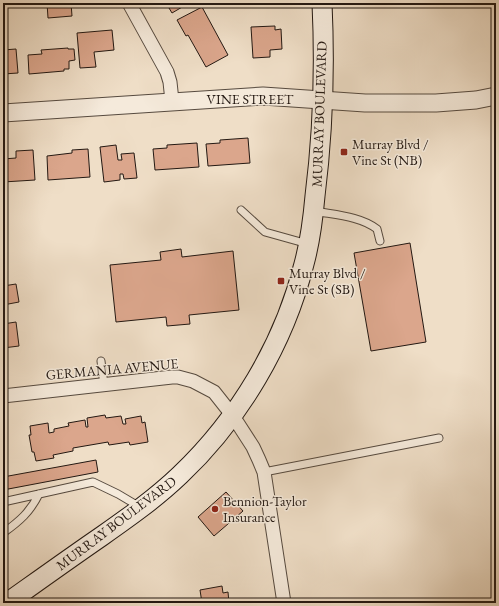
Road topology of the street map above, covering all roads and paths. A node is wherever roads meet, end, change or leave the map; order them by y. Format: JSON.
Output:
{"nodes":[{"id":1,"x":129,"y":3,"type":"edge"},
{"id":2,"x":322,"y":3,"type":"edge"},
{"id":3,"x":496,"y":96,"type":"edge"},
{"id":4,"x":323,"y":100,"type":"junction"},
{"id":5,"x":172,"y":101,"type":"junction"},
{"id":6,"x":3,"y":113,"type":"edge"},
{"id":7,"x":241,"y":210,"type":"dead end"},
{"id":8,"x":314,"y":211,"type":"junction"},
{"id":9,"x":380,"y":241,"type":"dead end"},
{"id":10,"x":308,"y":244,"type":"junction"},
{"id":11,"x":101,"y":361,"type":"dead end"},
{"id":12,"x":104,"y":385,"type":"junction"},
{"id":13,"x":3,"y":396,"type":"edge"},
{"id":14,"x":232,"y":416,"type":"junction"},
{"id":15,"x":439,"y":438,"type":"dead end"},
{"id":16,"x":264,"y":472,"type":"junction"},
{"id":17,"x":39,"y":494,"type":"junction"},
{"id":18,"x":3,"y":502,"type":"edge"},
{"id":19,"x":141,"y":508,"type":"junction"},
{"id":20,"x":3,"y":532,"type":"edge"},
{"id":21,"x":6,"y":603,"type":"edge"},
{"id":22,"x":284,"y":603,"type":"edge"}],
"edges":[{"from":1,"to":5,"type":"street"},
{"from":2,"to":4,"type":"main road","name":"MURRAY BOULEVARD"},
{"from":3,"to":4,"type":"street","name":"VINE STREET"},
{"from":4,"to":5,"type":"street","name":"VINE STREET"},
{"from":4,"to":8,"type":"main road","name":"MURRAY BOULEVARD"},
{"from":5,"to":6,"type":"street","name":"VINE STREET"},
{"from":7,"to":10,"type":"lane"},
{"from":8,"to":9,"type":"lane"},
{"from":8,"to":10,"type":"main road","name":"MURRAY BOULEVARD"},
{"from":10,"to":14,"type":"main road","name":"MURRAY BOULEVARD"},
{"from":11,"to":12,"type":"lane"},
{"from":12,"to":13,"type":"street","name":"GERMANIA AVENUE"},
{"from":12,"to":14,"type":"street","name":"GERMANIA AVENUE"},
{"from":14,"to":16,"type":"street","name":"GERMANIA AVENUE"},
{"from":14,"to":19,"type":"main road","name":"MURRAY BOULEVARD"},
{"from":15,"to":16,"type":"lane"},
{"from":16,"to":22,"type":"street","name":"GERMANIA AVENUE"},
{"from":17,"to":18,"type":"lane"},
{"from":17,"to":19,"type":"lane"},
{"from":17,"to":20,"type":"lane"},
{"from":19,"to":21,"type":"main road","name":"MURRAY BOULEVARD"}]}
